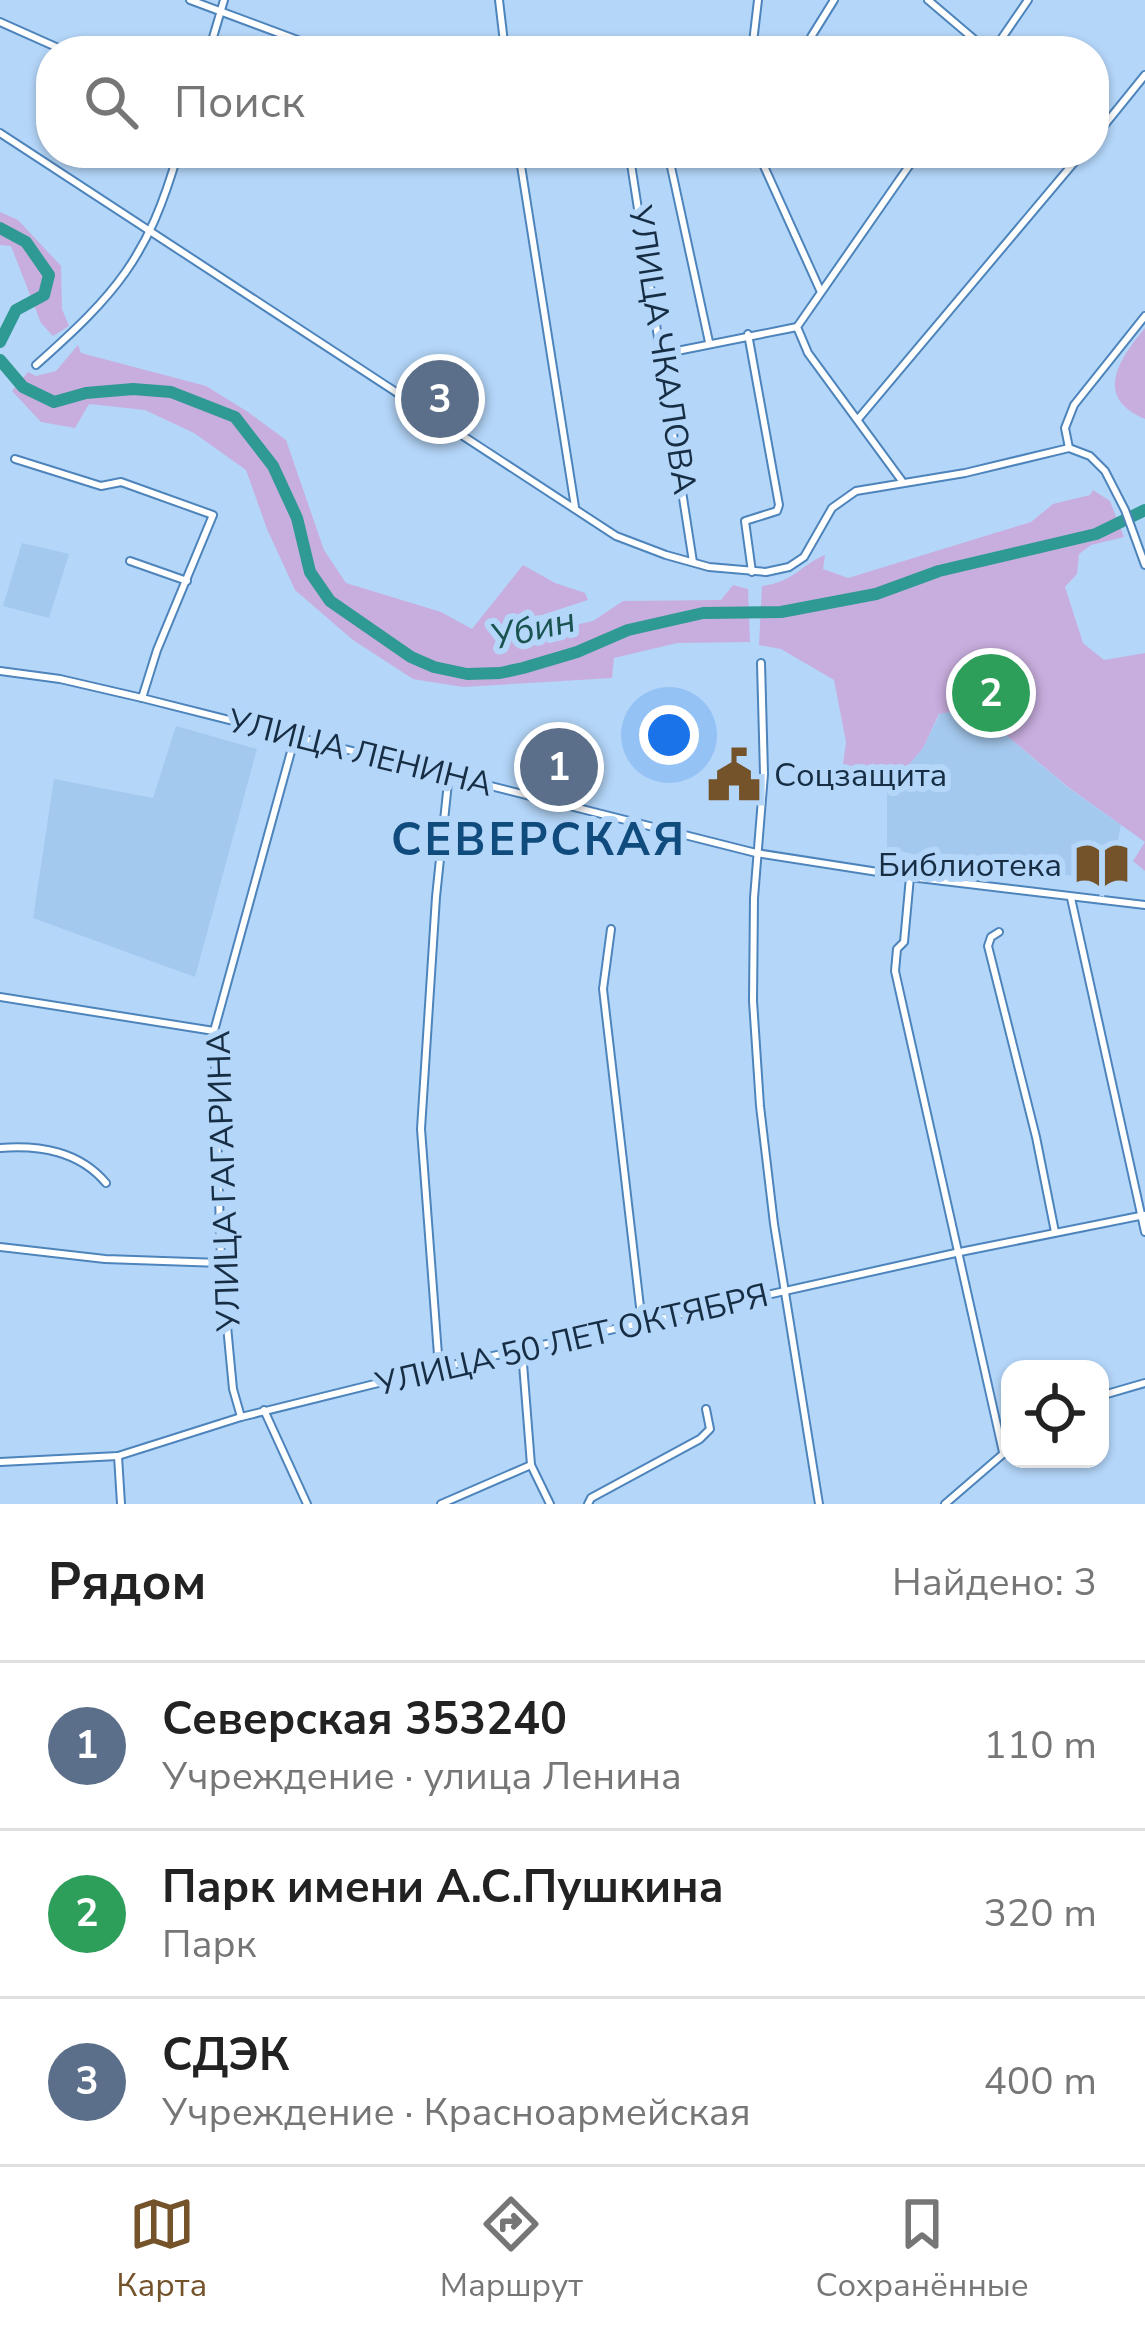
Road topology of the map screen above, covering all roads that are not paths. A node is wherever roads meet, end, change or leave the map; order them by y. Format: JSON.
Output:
{"nodes":[{"id":1,"x":190,"y":0,"type":"edge"},
{"id":2,"x":224,"y":0,"type":"edge"},
{"id":3,"x":499,"y":0,"type":"edge"},
{"id":4,"x":758,"y":0,"type":"edge"},
{"id":5,"x":834,"y":0,"type":"edge"},
{"id":6,"x":928,"y":0,"type":"edge"},
{"id":7,"x":1028,"y":0,"type":"edge"},
{"id":8,"x":221,"y":11,"type":"junction"},
{"id":9,"x":0,"y":22,"type":"edge"},
{"id":10,"x":214,"y":36,"type":"edge"},
{"id":11,"x":287,"y":36,"type":"edge"},
{"id":12,"x":503,"y":36,"type":"edge"},
{"id":13,"x":754,"y":36,"type":"edge"},
{"id":14,"x":812,"y":36,"type":"edge"},
{"id":15,"x":972,"y":36,"type":"edge"},
{"id":16,"x":1001,"y":36,"type":"edge"},
{"id":17,"x":36,"y":38,"type":"edge"},
{"id":18,"x":1145,"y":75,"type":"edge"},
{"id":19,"x":1109,"y":119,"type":"edge"},
{"id":20,"x":0,"y":133,"type":"edge"},
{"id":21,"x":36,"y":157,"type":"edge"},
{"id":22,"x":53,"y":168,"type":"edge"},
{"id":23,"x":173,"y":168,"type":"edge"},
{"id":24,"x":521,"y":168,"type":"edge"},
{"id":25,"x":632,"y":168,"type":"edge"},
{"id":26,"x":671,"y":168,"type":"edge"},
{"id":27,"x":765,"y":168,"type":"edge"},
{"id":28,"x":907,"y":168,"type":"edge"},
{"id":29,"x":1069,"y":168,"type":"edge"},
{"id":30,"x":152,"y":233,"type":"junction"},
{"id":31,"x":820,"y":290,"type":"junction"},
{"id":32,"x":1145,"y":316,"type":"edge"},
{"id":33,"x":796,"y":327,"type":"junction"},
{"id":34,"x":748,"y":334,"type":"junction"},
{"id":35,"x":709,"y":342,"type":"junction"},
{"id":36,"x":662,"y":354,"type":"junction"},
{"id":37,"x":36,"y":365,"type":"dead end"},
{"id":38,"x":859,"y":418,"type":"junction"},
{"id":39,"x":1069,"y":448,"type":"junction"},
{"id":40,"x":15,"y":458,"type":"dead end"},
{"id":41,"x":902,"y":482,"type":"junction"},
{"id":42,"x":575,"y":507,"type":"junction"},
{"id":43,"x":130,"y":561,"type":"dead end"},
{"id":44,"x":693,"y":562,"type":"junction"},
{"id":45,"x":1145,"y":565,"type":"edge"},
{"id":46,"x":752,"y":572,"type":"junction"},
{"id":47,"x":187,"y":581,"type":"junction"},
{"id":48,"x":761,"y":662,"type":"dead end"},
{"id":49,"x":0,"y":671,"type":"edge"},
{"id":50,"x":142,"y":698,"type":"junction"},
{"id":51,"x":295,"y":737,"type":"junction"},
{"id":52,"x":449,"y":773,"type":"junction"},
{"id":53,"x":756,"y":854,"type":"junction"},
{"id":54,"x":910,"y":877,"type":"junction"},
{"id":55,"x":1071,"y":898,"type":"junction"},
{"id":56,"x":1145,"y":905,"type":"edge"},
{"id":57,"x":611,"y":929,"type":"dead end"},
{"id":58,"x":999,"y":932,"type":"dead end"},
{"id":59,"x":0,"y":997,"type":"edge"},
{"id":60,"x":214,"y":1031,"type":"junction"},
{"id":61,"x":0,"y":1148,"type":"edge"},
{"id":62,"x":106,"y":1183,"type":"dead end"},
{"id":63,"x":1143,"y":1216,"type":"edge"},
{"id":64,"x":1055,"y":1232,"type":"junction"},
{"id":65,"x":1145,"y":1232,"type":"edge"},
{"id":66,"x":0,"y":1247,"type":"edge"},
{"id":67,"x":960,"y":1252,"type":"junction"},
{"id":68,"x":221,"y":1263,"type":"junction"},
{"id":69,"x":784,"y":1292,"type":"junction"},
{"id":70,"x":642,"y":1324,"type":"junction"},
{"id":71,"x":522,"y":1351,"type":"junction"},
{"id":72,"x":439,"y":1368,"type":"junction"},
{"id":73,"x":1145,"y":1383,"type":"edge"},
{"id":74,"x":1109,"y":1393,"type":"edge"},
{"id":75,"x":706,"y":1409,"type":"dead end"},
{"id":76,"x":264,"y":1411,"type":"junction"},
{"id":77,"x":241,"y":1417,"type":"junction"},
{"id":78,"x":1001,"y":1425,"type":"edge"},
{"id":79,"x":1001,"y":1455,"type":"edge"},
{"id":80,"x":118,"y":1456,"type":"junction"},
{"id":81,"x":0,"y":1462,"type":"edge"},
{"id":82,"x":531,"y":1465,"type":"junction"},
{"id":83,"x":121,"y":1504,"type":"edge"},
{"id":84,"x":307,"y":1504,"type":"edge"},
{"id":85,"x":441,"y":1504,"type":"edge"},
{"id":86,"x":550,"y":1504,"type":"edge"},
{"id":87,"x":588,"y":1504,"type":"edge"},
{"id":88,"x":819,"y":1504,"type":"edge"},
{"id":89,"x":945,"y":1504,"type":"edge"}],
"edges":[{"from":1,"to":8,"type":"street"},
{"from":2,"to":8,"type":"street"},
{"from":3,"to":12,"type":"street"},
{"from":4,"to":13,"type":"street"},
{"from":5,"to":14,"type":"street"},
{"from":6,"to":15,"type":"street"},
{"from":7,"to":16,"type":"street"},
{"from":8,"to":10,"type":"street"},
{"from":8,"to":11,"type":"street"},
{"from":9,"to":17,"type":"street"},
{"from":18,"to":19,"type":"street"},
{"from":20,"to":21,"type":"street"},
{"from":22,"to":30,"type":"street"},
{"from":23,"to":30,"type":"street"},
{"from":24,"to":42,"type":"street"},
{"from":25,"to":36,"type":"street","name":"УЛИЦА ЧКАЛОВА"},
{"from":26,"to":35,"type":"street"},
{"from":27,"to":31,"type":"street"},
{"from":28,"to":31,"type":"street"},
{"from":29,"to":38,"type":"street"},
{"from":30,"to":37,"type":"street"},
{"from":30,"to":42,"type":"street"},
{"from":31,"to":33,"type":"street"},
{"from":32,"to":39,"type":"street"},
{"from":33,"to":34,"type":"street"},
{"from":33,"to":38,"type":"street"},
{"from":34,"to":35,"type":"street"},
{"from":34,"to":46,"type":"street"},
{"from":35,"to":36,"type":"street"},
{"from":36,"to":44,"type":"street","name":"УЛИЦА ЧКАЛОВА"},
{"from":38,"to":41,"type":"street"},
{"from":39,"to":41,"type":"street"},
{"from":39,"to":45,"type":"street"},
{"from":40,"to":47,"type":"street"},
{"from":41,"to":46,"type":"street"},
{"from":42,"to":44,"type":"street"},
{"from":43,"to":47,"type":"street"},
{"from":44,"to":46,"type":"street"},
{"from":47,"to":50,"type":"street"},
{"from":48,"to":53,"type":"street"},
{"from":49,"to":50,"type":"street","name":"УЛИЦА ЛЕНИНА"},
{"from":50,"to":51,"type":"street","name":"УЛИЦА ЛЕНИНА"},
{"from":51,"to":52,"type":"street","name":"УЛИЦА ЛЕНИНА"},
{"from":51,"to":60,"type":"street","name":"УЛИЦА ГАГАРИНА"},
{"from":52,"to":53,"type":"street","name":"УЛИЦА ЛЕНИНА"},
{"from":52,"to":72,"type":"street"},
{"from":53,"to":54,"type":"street","name":"УЛИЦА ЛЕНИНА"},
{"from":53,"to":69,"type":"street"},
{"from":54,"to":55,"type":"street","name":"УЛИЦА ЛЕНИНА"},
{"from":54,"to":67,"type":"street"},
{"from":55,"to":56,"type":"street","name":"УЛИЦА ЛЕНИНА"},
{"from":55,"to":63,"type":"street"},
{"from":57,"to":70,"type":"street"},
{"from":58,"to":64,"type":"street"},
{"from":59,"to":60,"type":"street"},
{"from":60,"to":68,"type":"street","name":"УЛИЦА ГАГАРИНА"},
{"from":61,"to":62,"type":"street"},
{"from":63,"to":64,"type":"street","name":"УЛИЦА 50 ЛЕТ ОКТЯБРЯ"},
{"from":63,"to":65,"type":"street"},
{"from":64,"to":67,"type":"street","name":"УЛИЦА 50 ЛЕТ ОКТЯБРЯ"},
{"from":66,"to":68,"type":"street"},
{"from":67,"to":69,"type":"street","name":"УЛИЦА 50 ЛЕТ ОКТЯБРЯ"},
{"from":67,"to":78,"type":"street"},
{"from":68,"to":77,"type":"street","name":"УЛИЦА ГАГАРИНА"},
{"from":69,"to":70,"type":"street","name":"УЛИЦА 50 ЛЕТ ОКТЯБРЯ"},
{"from":69,"to":88,"type":"street"},
{"from":70,"to":71,"type":"street","name":"УЛИЦА 50 ЛЕТ ОКТЯБРЯ"},
{"from":71,"to":72,"type":"street","name":"УЛИЦА 50 ЛЕТ ОКТЯБРЯ"},
{"from":71,"to":82,"type":"street"},
{"from":72,"to":76,"type":"street","name":"УЛИЦА 50 ЛЕТ ОКТЯБРЯ"},
{"from":73,"to":74,"type":"street"},
{"from":75,"to":87,"type":"street"},
{"from":76,"to":77,"type":"street","name":"УЛИЦА 50 ЛЕТ ОКТЯБРЯ"},
{"from":76,"to":84,"type":"street"},
{"from":77,"to":80,"type":"street","name":"УЛИЦА 50 ЛЕТ ОКТЯБРЯ"},
{"from":79,"to":89,"type":"street"},
{"from":80,"to":81,"type":"street","name":"УЛИЦА 50 ЛЕТ ОКТЯБРЯ"},
{"from":80,"to":83,"type":"street"},
{"from":82,"to":85,"type":"street"},
{"from":82,"to":86,"type":"street"}]}
